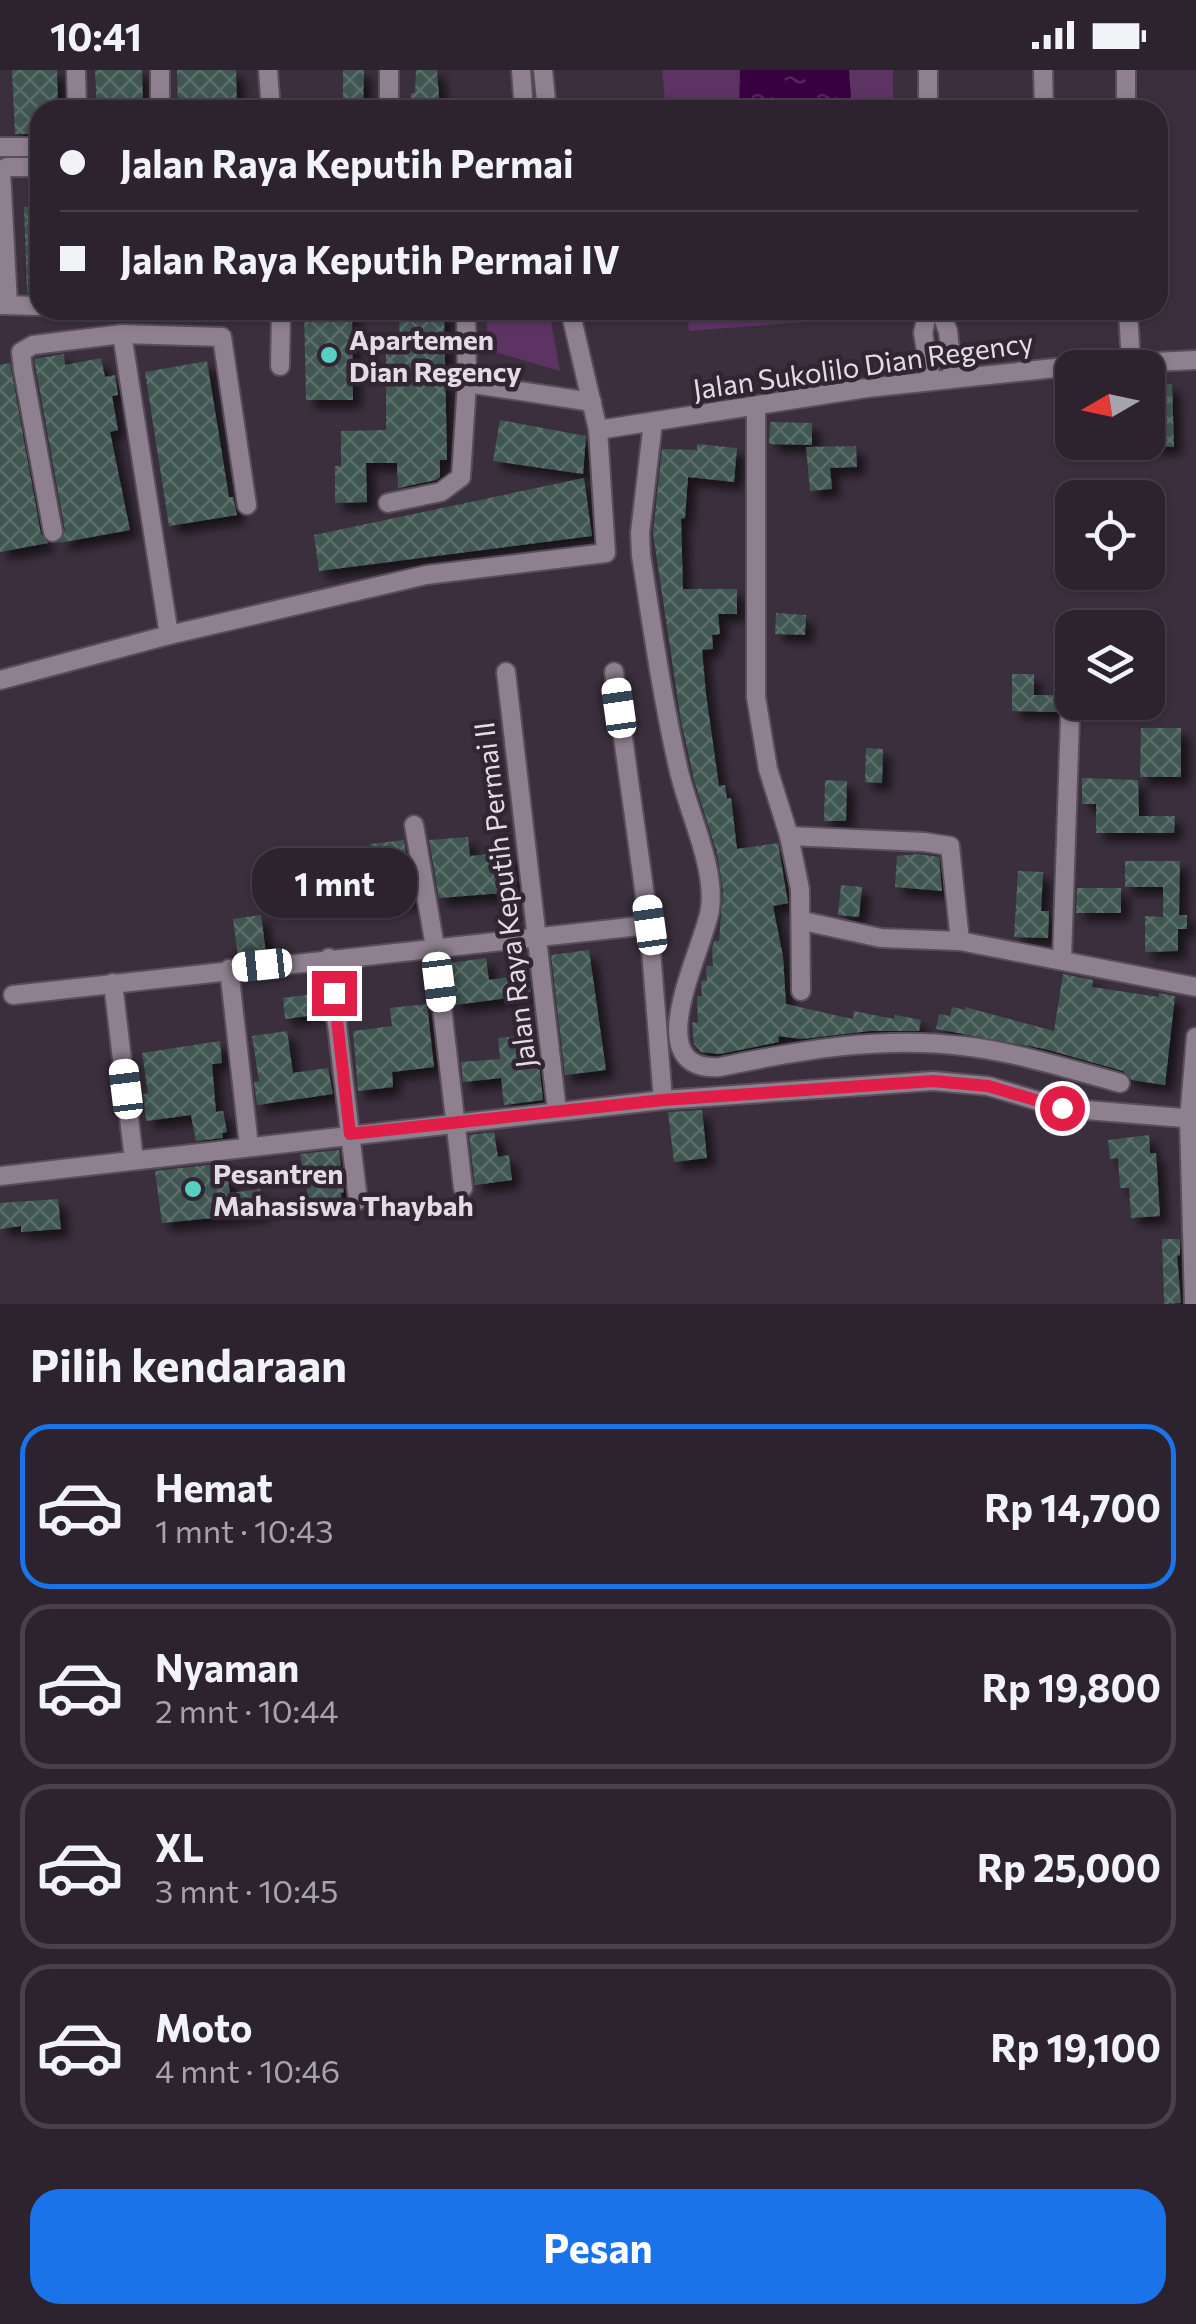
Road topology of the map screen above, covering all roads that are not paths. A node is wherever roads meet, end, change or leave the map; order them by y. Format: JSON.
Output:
{"nodes":[{"id":1,"x":76,"y":70,"type":"edge"},
{"id":2,"x":160,"y":70,"type":"edge"},
{"id":3,"x":268,"y":70,"type":"edge"},
{"id":4,"x":389,"y":70,"type":"edge"},
{"id":5,"x":521,"y":70,"type":"edge"},
{"id":6,"x":543,"y":70,"type":"edge"},
{"id":7,"x":928,"y":70,"type":"edge"},
{"id":8,"x":1043,"y":70,"type":"edge"},
{"id":9,"x":1126,"y":70,"type":"edge"},
{"id":10,"x":77,"y":100,"type":"edge"},
{"id":11,"x":160,"y":100,"type":"edge"},
{"id":12,"x":270,"y":100,"type":"edge"},
{"id":13,"x":390,"y":100,"type":"edge"},
{"id":14,"x":523,"y":100,"type":"edge"},
{"id":15,"x":546,"y":100,"type":"edge"},
{"id":16,"x":928,"y":100,"type":"edge"},
{"id":17,"x":1044,"y":100,"type":"edge"},
{"id":18,"x":1126,"y":100,"type":"edge"},
{"id":19,"x":0,"y":147,"type":"edge"},
{"id":20,"x":30,"y":147,"type":"edge"},
{"id":21,"x":30,"y":166,"type":"edge"},
{"id":22,"x":4,"y":305,"type":"edge"},
{"id":23,"x":30,"y":306,"type":"edge"},
{"id":24,"x":281,"y":320,"type":"edge"},
{"id":25,"x":466,"y":320,"type":"edge"},
{"id":26,"x":572,"y":320,"type":"edge"},
{"id":27,"x":926,"y":320,"type":"edge"},
{"id":28,"x":944,"y":320,"type":"edge"},
{"id":29,"x":1129,"y":320,"type":"edge"},
{"id":30,"x":122,"y":334,"type":"junction"},
{"id":31,"x":1130,"y":350,"type":"edge"},
{"id":32,"x":1196,"y":360,"type":"edge"},
{"id":33,"x":1165,"y":361,"type":"edge"},
{"id":34,"x":280,"y":366,"type":"dead end"},
{"id":35,"x":1055,"y":369,"type":"edge"},
{"id":36,"x":953,"y":378,"type":"junction"},
{"id":37,"x":932,"y":380,"type":"junction"},
{"id":38,"x":467,"y":383,"type":"junction"},
{"id":39,"x":592,"y":402,"type":"junction"},
{"id":40,"x":756,"y":407,"type":"junction"},
{"id":41,"x":653,"y":422,"type":"junction"},
{"id":42,"x":598,"y":430,"type":"junction"},
{"id":43,"x":388,"y":503,"type":"dead end"},
{"id":44,"x":247,"y":505,"type":"dead end"},
{"id":45,"x":53,"y":532,"type":"dead end"},
{"id":46,"x":169,"y":635,"type":"junction"},
{"id":47,"x":506,"y":672,"type":"dead end"},
{"id":48,"x":614,"y":672,"type":"dead end"},
{"id":49,"x":0,"y":680,"type":"edge"},
{"id":50,"x":1070,"y":720,"type":"edge"},
{"id":51,"x":414,"y":824,"type":"dead end"},
{"id":52,"x":789,"y":836,"type":"junction"},
{"id":53,"x":803,"y":921,"type":"junction"},
{"id":54,"x":650,"y":925,"type":"junction"},
{"id":55,"x":535,"y":936,"type":"junction"},
{"id":56,"x":960,"y":941,"type":"junction"},
{"id":57,"x":435,"y":947,"type":"junction"},
{"id":58,"x":329,"y":958,"type":"junction"},
{"id":59,"x":1062,"y":959,"type":"junction"},
{"id":60,"x":229,"y":969,"type":"junction"},
{"id":61,"x":113,"y":983,"type":"junction"},
{"id":62,"x":1196,"y":987,"type":"edge"},
{"id":63,"x":801,"y":991,"type":"dead end"},
{"id":64,"x":13,"y":995,"type":"dead end"},
{"id":65,"x":1196,"y":1037,"type":"edge"},
{"id":66,"x":1120,"y":1083,"type":"dead end"},
{"id":67,"x":1194,"y":1087,"type":"edge"},
{"id":68,"x":663,"y":1100,"type":"junction"},
{"id":69,"x":557,"y":1112,"type":"junction"},
{"id":70,"x":1192,"y":1119,"type":"edge"},
{"id":71,"x":456,"y":1123,"type":"junction"},
{"id":72,"x":350,"y":1134,"type":"junction"},
{"id":73,"x":249,"y":1146,"type":"junction"},
{"id":74,"x":134,"y":1160,"type":"junction"},
{"id":75,"x":0,"y":1176,"type":"edge"},
{"id":76,"x":463,"y":1188,"type":"dead end"},
{"id":77,"x":358,"y":1200,"type":"dead end"},
{"id":78,"x":1194,"y":1304,"type":"edge"}],
"edges":[{"from":1,"to":10,"type":"street"},
{"from":2,"to":11,"type":"street"},
{"from":3,"to":12,"type":"street"},
{"from":4,"to":13,"type":"street"},
{"from":5,"to":14,"type":"street"},
{"from":6,"to":15,"type":"street"},
{"from":7,"to":16,"type":"street"},
{"from":8,"to":17,"type":"street"},
{"from":9,"to":18,"type":"street"},
{"from":19,"to":20,"type":"street"},
{"from":21,"to":22,"type":"street"},
{"from":22,"to":23,"type":"street"},
{"from":24,"to":34,"type":"street"},
{"from":25,"to":38,"type":"street"},
{"from":26,"to":39,"type":"street"},
{"from":27,"to":37,"type":"street"},
{"from":28,"to":36,"type":"street"},
{"from":29,"to":31,"type":"street"},
{"from":30,"to":44,"type":"street"},
{"from":30,"to":45,"type":"street"},
{"from":30,"to":46,"type":"street"},
{"from":32,"to":33,"type":"street","name":"Jalan Sukolilo Dian Regency"},
{"from":35,"to":36,"type":"street","name":"Jalan Sukolilo Dian Regency"},
{"from":36,"to":37,"type":"street","name":"Jalan Sukolilo Dian Regency"},
{"from":37,"to":40,"type":"street","name":"Jalan Sukolilo Dian Regency"},
{"from":38,"to":39,"type":"street"},
{"from":38,"to":43,"type":"street"},
{"from":39,"to":42,"type":"street"},
{"from":40,"to":41,"type":"street","name":"Jalan Sukolilo Dian Regency"},
{"from":40,"to":52,"type":"street"},
{"from":41,"to":42,"type":"street","name":"Jalan Sukolilo Dian Regency"},
{"from":41,"to":66,"type":"street"},
{"from":42,"to":46,"type":"street"},
{"from":46,"to":49,"type":"street"},
{"from":47,"to":55,"type":"street","name":"Jalan Raya Keputih Permai II"},
{"from":48,"to":54,"type":"street"},
{"from":50,"to":59,"type":"street"},
{"from":51,"to":57,"type":"street"},
{"from":52,"to":53,"type":"street"},
{"from":52,"to":56,"type":"street"},
{"from":53,"to":56,"type":"street"},
{"from":53,"to":63,"type":"street"},
{"from":54,"to":55,"type":"street"},
{"from":54,"to":68,"type":"street"},
{"from":55,"to":57,"type":"street"},
{"from":55,"to":69,"type":"street","name":"Jalan Raya Keputih Permai II"},
{"from":56,"to":59,"type":"street"},
{"from":57,"to":58,"type":"street"},
{"from":57,"to":71,"type":"street"},
{"from":58,"to":60,"type":"street"},
{"from":58,"to":72,"type":"street"},
{"from":59,"to":62,"type":"street"},
{"from":60,"to":61,"type":"street"},
{"from":60,"to":73,"type":"street"},
{"from":61,"to":64,"type":"street"},
{"from":61,"to":74,"type":"street"},
{"from":65,"to":67,"type":"street"},
{"from":67,"to":70,"type":"street"},
{"from":68,"to":69,"type":"street"},
{"from":68,"to":70,"type":"street"},
{"from":69,"to":71,"type":"street"},
{"from":70,"to":78,"type":"street"},
{"from":71,"to":72,"type":"street"},
{"from":71,"to":76,"type":"street"},
{"from":72,"to":73,"type":"street"},
{"from":72,"to":77,"type":"street"},
{"from":73,"to":74,"type":"street"},
{"from":74,"to":75,"type":"street"}]}
